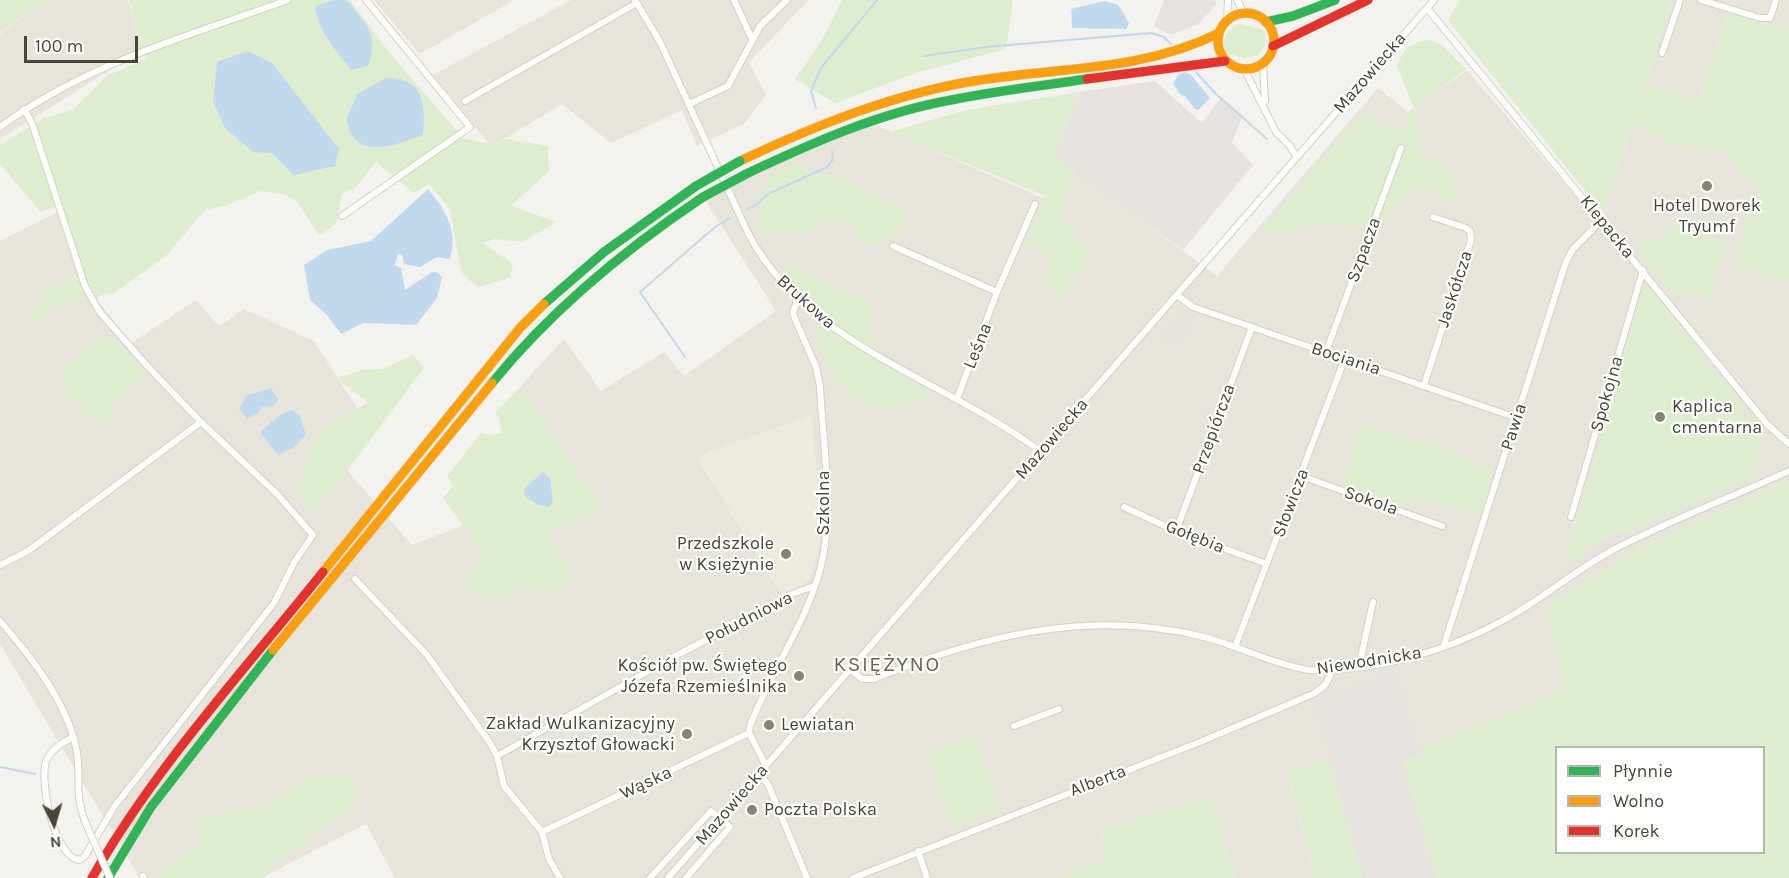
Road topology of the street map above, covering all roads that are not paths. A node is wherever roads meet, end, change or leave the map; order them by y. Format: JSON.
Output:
{"nodes":[{"id":1,"x":288,"y":0,"type":"edge"},
{"id":2,"x":366,"y":0,"type":"edge"},
{"id":3,"x":734,"y":0,"type":"edge"},
{"id":4,"x":787,"y":0,"type":"edge"},
{"id":5,"x":1228,"y":0,"type":"edge"},
{"id":6,"x":1237,"y":0,"type":"edge"},
{"id":7,"x":1335,"y":0,"type":"edge"},
{"id":8,"x":1368,"y":0,"type":"edge"},
{"id":9,"x":1434,"y":0,"type":"edge"},
{"id":10,"x":1680,"y":0,"type":"edge"},
{"id":11,"x":1701,"y":0,"type":"edge"},
{"id":12,"x":1776,"y":0,"type":"edge"},
{"id":13,"x":636,"y":2,"type":"edge"},
{"id":14,"x":1427,"y":8,"type":"junction"},
{"id":15,"x":1244,"y":13,"type":"junction"},
{"id":16,"x":1227,"y":20,"type":"junction"},
{"id":17,"x":1266,"y":21,"type":"junction"},
{"id":18,"x":1219,"y":33,"type":"junction"},
{"id":19,"x":752,"y":39,"type":"junction"},
{"id":20,"x":1273,"y":46,"type":"junction"},
{"id":21,"x":1662,"y":53,"type":"dead end"},
{"id":22,"x":1225,"y":61,"type":"junction"},
{"id":23,"x":1263,"y":64,"type":"junction"},
{"id":24,"x":1244,"y":69,"type":"junction"},
{"id":25,"x":465,"y":101,"type":"dead end"},
{"id":26,"x":689,"y":104,"type":"junction"},
{"id":27,"x":1265,"y":108,"type":"junction"},
{"id":28,"x":24,"y":109,"type":"junction"},
{"id":29,"x":0,"y":127,"type":"edge"},
{"id":30,"x":1401,"y":147,"type":"dead end"},
{"id":31,"x":1296,"y":156,"type":"junction"},
{"id":32,"x":1035,"y":204,"type":"dead end"},
{"id":33,"x":342,"y":216,"type":"dead end"},
{"id":34,"x":1433,"y":217,"type":"dead end"},
{"id":35,"x":1602,"y":220,"type":"junction"},
{"id":36,"x":893,"y":246,"type":"dead end"},
{"id":37,"x":1643,"y":270,"type":"junction"},
{"id":38,"x":997,"y":292,"type":"junction"},
{"id":39,"x":1177,"y":296,"type":"junction"},
{"id":40,"x":798,"y":300,"type":"junction"},
{"id":41,"x":1252,"y":327,"type":"junction"},
{"id":42,"x":1326,"y":352,"type":"junction"},
{"id":43,"x":1345,"y":358,"type":"junction"},
{"id":44,"x":1424,"y":385,"type":"junction"},
{"id":45,"x":957,"y":399,"type":"junction"},
{"id":46,"x":1517,"y":418,"type":"junction"},
{"id":47,"x":201,"y":422,"type":"junction"},
{"id":48,"x":1789,"y":444,"type":"edge"},
{"id":49,"x":1041,"y":452,"type":"junction"},
{"id":50,"x":1789,"y":471,"type":"edge"},
{"id":51,"x":1301,"y":476,"type":"junction"},
{"id":52,"x":1124,"y":507,"type":"dead end"},
{"id":53,"x":1571,"y":517,"type":"dead end"},
{"id":54,"x":1442,"y":526,"type":"dead end"},
{"id":55,"x":1176,"y":531,"type":"junction"},
{"id":56,"x":1267,"y":564,"type":"junction"},
{"id":57,"x":0,"y":565,"type":"edge"},
{"id":58,"x":355,"y":579,"type":"dead end"},
{"id":59,"x":814,"y":586,"type":"junction"},
{"id":60,"x":1373,"y":602,"type":"dead end"},
{"id":61,"x":0,"y":621,"type":"edge"},
{"id":62,"x":1444,"y":645,"type":"junction"},
{"id":63,"x":1235,"y":647,"type":"junction"},
{"id":64,"x":1359,"y":666,"type":"junction"},
{"id":65,"x":851,"y":670,"type":"junction"},
{"id":66,"x":1331,"y":670,"type":"junction"},
{"id":67,"x":1059,"y":709,"type":"dead end"},
{"id":68,"x":1014,"y":726,"type":"dead end"},
{"id":69,"x":749,"y":733,"type":"junction"},
{"id":70,"x":72,"y":738,"type":"junction"},
{"id":71,"x":497,"y":756,"type":"junction"},
{"id":72,"x":766,"y":766,"type":"junction"},
{"id":73,"x":759,"y":774,"type":"junction"},
{"id":74,"x":721,"y":817,"type":"junction"},
{"id":75,"x":542,"y":832,"type":"junction"},
{"id":76,"x":918,"y":851,"type":"junction"},
{"id":77,"x":92,"y":878,"type":"edge"},
{"id":78,"x":109,"y":878,"type":"edge"},
{"id":79,"x":560,"y":878,"type":"edge"},
{"id":80,"x":650,"y":878,"type":"edge"},
{"id":81,"x":668,"y":878,"type":"edge"},
{"id":82,"x":686,"y":878,"type":"edge"},
{"id":83,"x":807,"y":878,"type":"edge"},
{"id":84,"x":853,"y":878,"type":"edge"},
{"id":85,"x":927,"y":878,"type":"edge"}],
"edges":[{"from":1,"to":28,"type":"street"},
{"from":2,"to":33,"type":"street"},
{"from":3,"to":19,"type":"street"},
{"from":4,"to":19,"type":"street"},
{"from":5,"to":16,"type":"street"},
{"from":6,"to":15,"type":"street"},
{"from":7,"to":17,"type":"main road"},
{"from":8,"to":20,"type":"main road"},
{"from":9,"to":14,"type":"street","name":"Mazowiecka"},
{"from":10,"to":21,"type":"street"},
{"from":11,"to":12,"type":"street"},
{"from":13,"to":25,"type":"street"},
{"from":13,"to":26,"type":"street","name":"Brukowa"},
{"from":14,"to":31,"type":"street","name":"Mazowiecka"},
{"from":14,"to":35,"type":"street","name":"Klepacka"},
{"from":15,"to":16,"type":"main road"},
{"from":15,"to":17,"type":"main road"},
{"from":16,"to":18,"type":"main road"},
{"from":17,"to":20,"type":"main road"},
{"from":18,"to":22,"type":"main road"},
{"from":18,"to":77,"type":"main road","bridge":true},
{"from":19,"to":26,"type":"street"},
{"from":20,"to":23,"type":"main road"},
{"from":22,"to":24,"type":"main road"},
{"from":22,"to":78,"type":"main road","bridge":true},
{"from":23,"to":24,"type":"main road"},
{"from":23,"to":27,"type":"street"},
{"from":24,"to":27,"type":"street"},
{"from":26,"to":40,"type":"street","name":"Brukowa"},
{"from":27,"to":31,"type":"street"},
{"from":28,"to":29,"type":"street"},
{"from":28,"to":47,"type":"street"},
{"from":30,"to":42,"type":"street","name":"Szpacza"},
{"from":31,"to":39,"type":"street","name":"Mazowiecka"},
{"from":32,"to":38,"type":"street","name":"Leśna"},
{"from":34,"to":44,"type":"street","name":"Jaskółcza"},
{"from":35,"to":37,"type":"street","name":"Klepacka"},
{"from":35,"to":46,"type":"street","name":"Pawia"},
{"from":36,"to":38,"type":"street"},
{"from":37,"to":48,"type":"street","name":"Klepacka"},
{"from":37,"to":53,"type":"street","name":"Spokojna"},
{"from":38,"to":45,"type":"street","name":"Leśna"},
{"from":39,"to":41,"type":"street","name":"Bociania"},
{"from":39,"to":49,"type":"street","name":"Mazowiecka"},
{"from":40,"to":45,"type":"street","name":"Brukowa"},
{"from":40,"to":59,"type":"street","name":"Szkolna"},
{"from":41,"to":42,"type":"street","name":"Bociania"},
{"from":41,"to":55,"type":"street","name":"Przepiórcza"},
{"from":42,"to":43,"type":"street","name":"Bociania"},
{"from":43,"to":44,"type":"street","name":"Bociania"},
{"from":43,"to":51,"type":"street","name":"Słowicza"},
{"from":44,"to":46,"type":"street","name":"Bociania"},
{"from":45,"to":49,"type":"street","name":"Brukowa"},
{"from":46,"to":62,"type":"street","name":"Pawia"},
{"from":47,"to":57,"type":"street"},
{"from":47,"to":70,"type":"street"},
{"from":49,"to":65,"type":"street","name":"Mazowiecka"},
{"from":50,"to":62,"type":"street","name":"Niewodnicka"},
{"from":51,"to":54,"type":"street","name":"Sokola"},
{"from":51,"to":56,"type":"street","name":"Słowicza"},
{"from":52,"to":55,"type":"street","name":"Gołębia"},
{"from":55,"to":56,"type":"street","name":"Gołębia"},
{"from":56,"to":63,"type":"street","name":"Słowicza"},
{"from":58,"to":71,"type":"street"},
{"from":59,"to":69,"type":"street","name":"Szkolna"},
{"from":59,"to":71,"type":"street","name":"Południowa"},
{"from":60,"to":64,"type":"street"},
{"from":61,"to":70,"type":"street"},
{"from":62,"to":64,"type":"street","name":"Niewodnicka"},
{"from":63,"to":65,"type":"street","name":"Niewodnicka"},
{"from":63,"to":66,"type":"street","name":"Niewodnicka"},
{"from":64,"to":66,"type":"street","name":"Niewodnicka"},
{"from":65,"to":72,"type":"street","name":"Mazowiecka"},
{"from":66,"to":76,"type":"street","name":"Alberta"},
{"from":67,"to":68,"type":"street"},
{"from":69,"to":72,"type":"street"},
{"from":69,"to":75,"type":"street","name":"Wąska"},
{"from":70,"to":78,"type":"street","bridge":true},
{"from":71,"to":75,"type":"street"},
{"from":72,"to":73,"type":"street","name":"Mazowiecka"},
{"from":73,"to":74,"type":"street","name":"Mazowiecka"},
{"from":73,"to":83,"type":"street"},
{"from":74,"to":80,"type":"street"},
{"from":74,"to":81,"type":"street","name":"Mazowiecka"},
{"from":74,"to":82,"type":"street"},
{"from":75,"to":79,"type":"street"},
{"from":76,"to":84,"type":"street","name":"Alberta"},
{"from":76,"to":85,"type":"street"}]}
